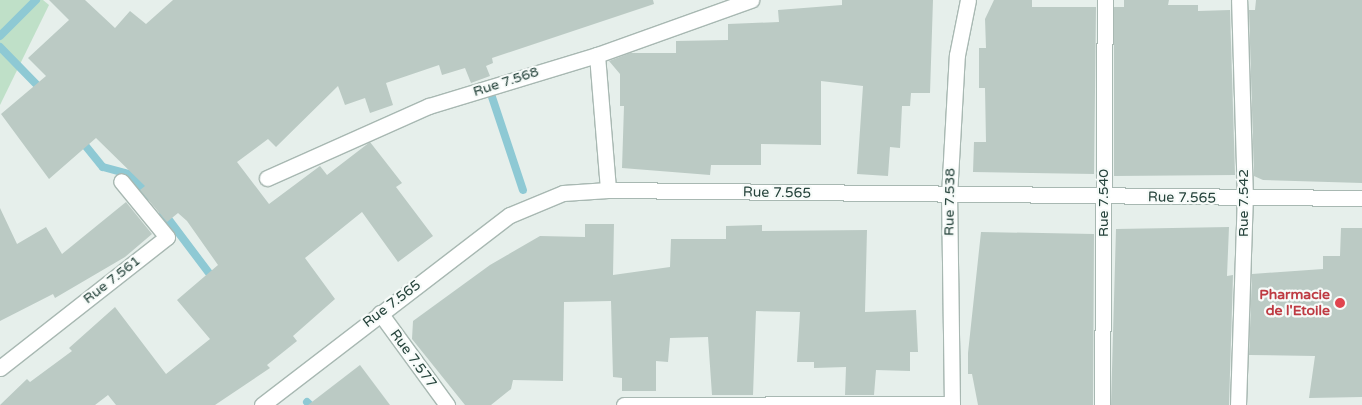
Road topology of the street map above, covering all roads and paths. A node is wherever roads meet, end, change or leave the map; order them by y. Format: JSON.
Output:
{"nodes":[{"id":1,"x":751,"y":0,"type":"edge"},
{"id":2,"x":968,"y":0,"type":"edge"},
{"id":3,"x":1105,"y":0,"type":"edge"},
{"id":4,"x":1239,"y":0,"type":"edge"},
{"id":5,"x":597,"y":55,"type":"junction"},
{"id":6,"x":267,"y":178,"type":"dead end"},
{"id":7,"x":121,"y":181,"type":"dead end"},
{"id":8,"x":608,"y":190,"type":"junction"},
{"id":9,"x":949,"y":196,"type":"junction"},
{"id":10,"x":1104,"y":198,"type":"junction"},
{"id":11,"x":1362,"y":198,"type":"edge"},
{"id":12,"x":1245,"y":199,"type":"junction"},
{"id":13,"x":380,"y":313,"type":"junction"},
{"id":14,"x":0,"y":368,"type":"edge"},
{"id":15,"x":262,"y":405,"type":"edge"},
{"id":16,"x":447,"y":405,"type":"edge"},
{"id":17,"x":624,"y":405,"type":"edge"},
{"id":18,"x":952,"y":405,"type":"edge"},
{"id":19,"x":1102,"y":405,"type":"edge"},
{"id":20,"x":1238,"y":405,"type":"edge"}],
"edges":[{"from":1,"to":5,"type":"street","name":"Rue 7.568"},
{"from":2,"to":9,"type":"street","name":"Rue 7.538"},
{"from":3,"to":10,"type":"street","name":"Rue 7.540"},
{"from":4,"to":12,"type":"street","name":"Rue 7.542"},
{"from":5,"to":6,"type":"street","name":"Rue 7.568"},
{"from":5,"to":8,"type":"street"},
{"from":7,"to":14,"type":"street","name":"Rue 7.561"},
{"from":8,"to":9,"type":"street","name":"Rue 7.565"},
{"from":8,"to":13,"type":"street","name":"Rue 7.565"},
{"from":9,"to":10,"type":"street","name":"Rue 7.565"},
{"from":9,"to":18,"type":"street","name":"Rue 7.538"},
{"from":10,"to":12,"type":"street","name":"Rue 7.565"},
{"from":10,"to":19,"type":"street","name":"Rue 7.540"},
{"from":11,"to":12,"type":"street","name":"Rue 7.565"},
{"from":12,"to":20,"type":"street","name":"Rue 7.542"},
{"from":13,"to":15,"type":"street","name":"Rue 7.565"},
{"from":13,"to":16,"type":"street","name":"Rue 7.577"},
{"from":17,"to":18,"type":"street"}]}
